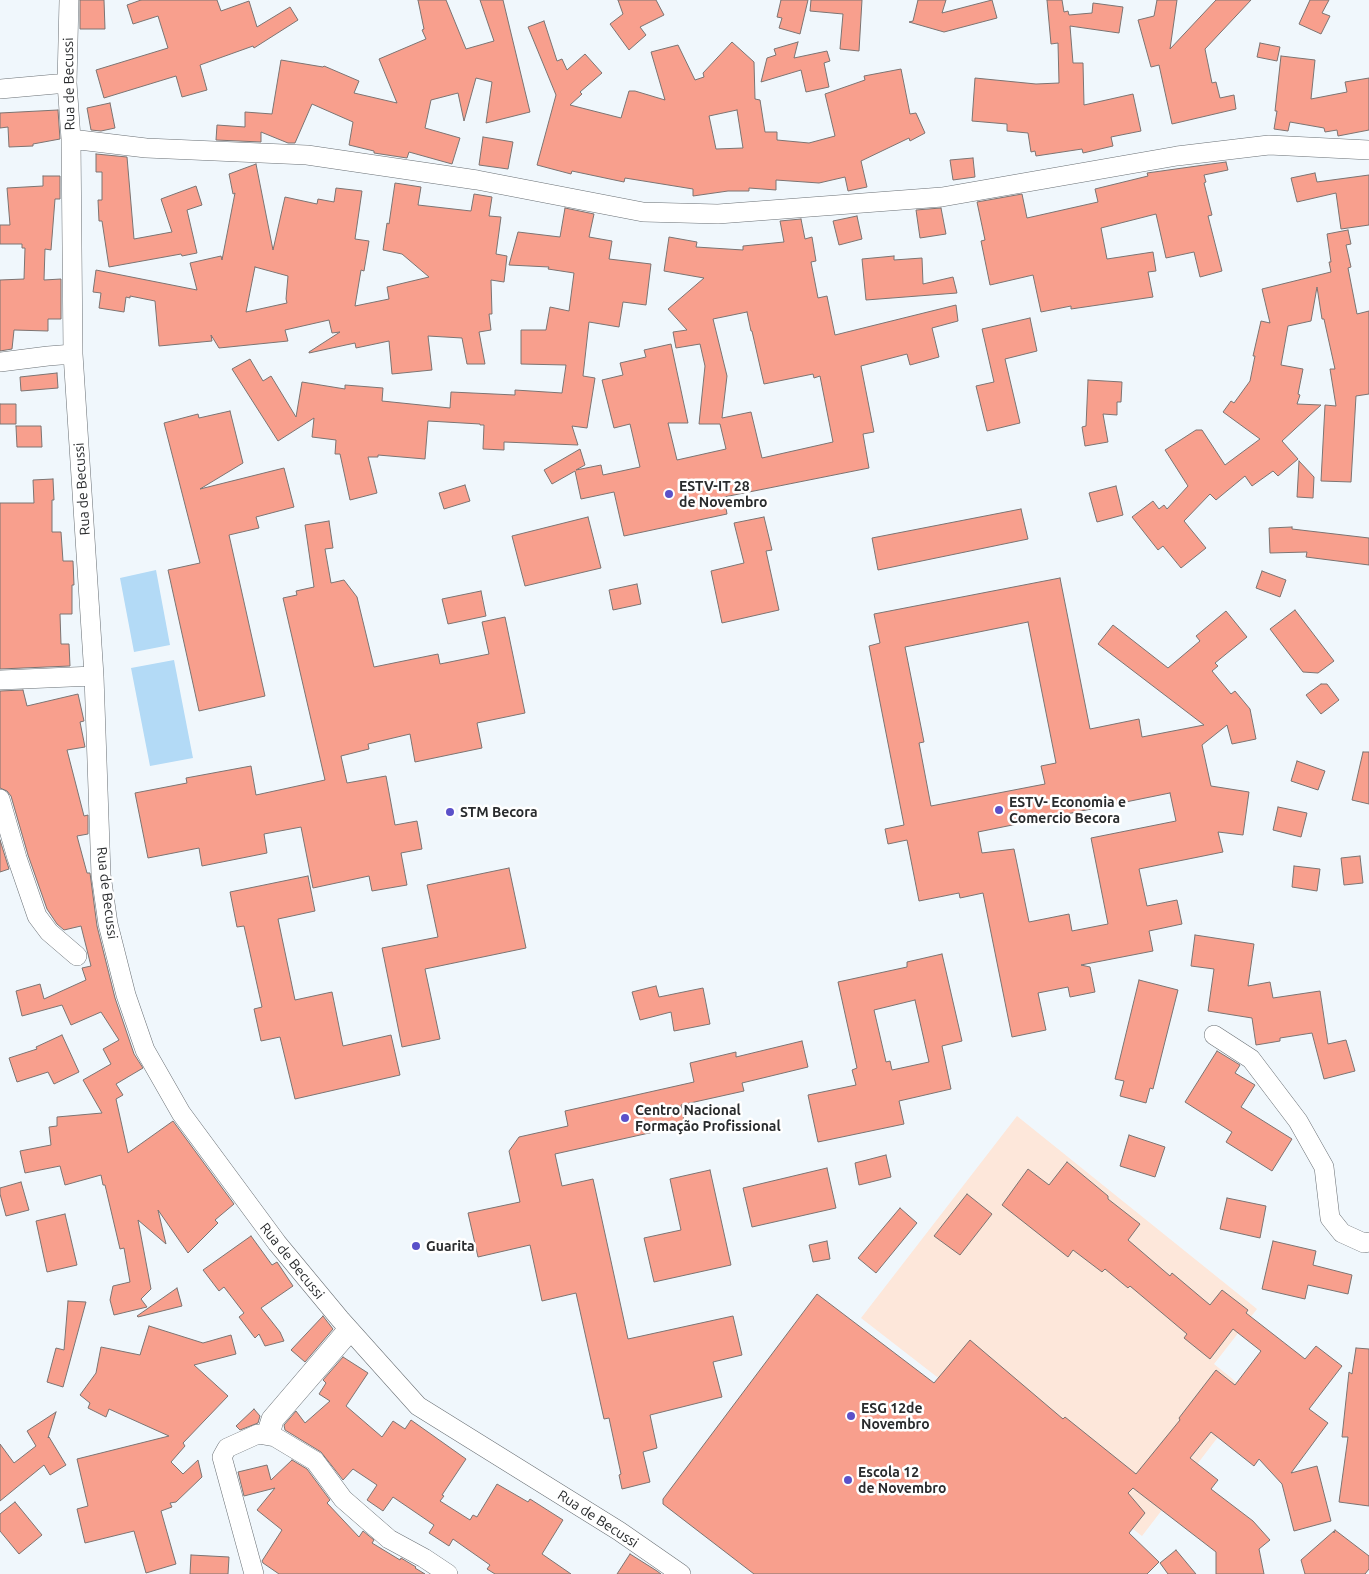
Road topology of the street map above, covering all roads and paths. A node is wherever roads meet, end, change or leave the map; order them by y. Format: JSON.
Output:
{"nodes":[{"id":1,"x":69,"y":0,"type":"edge"},
{"id":2,"x":67,"y":84,"type":"junction"},
{"id":3,"x":0,"y":89,"type":"edge"},
{"id":4,"x":71,"y":139,"type":"junction"},
{"id":5,"x":1369,"y":150,"type":"edge"},
{"id":6,"x":0,"y":351,"type":"edge"},
{"id":7,"x":73,"y":354,"type":"junction"},
{"id":8,"x":9,"y":361,"type":"edge"},
{"id":9,"x":94,"y":676,"type":"junction"},
{"id":10,"x":0,"y":680,"type":"edge"},
{"id":11,"x":0,"y":799,"type":"edge"},
{"id":12,"x":77,"y":956,"type":"dead end"},
{"id":13,"x":1214,"y":1035,"type":"dead end"},
{"id":14,"x":1369,"y":1242,"type":"edge"},
{"id":15,"x":268,"y":1435,"type":"junction"},
{"id":16,"x":254,"y":1574,"type":"edge"},
{"id":17,"x":448,"y":1574,"type":"edge"},
{"id":18,"x":681,"y":1574,"type":"edge"}],
"edges":[{"from":1,"to":2,"type":"street","name":"Rua de Becussi"},
{"from":2,"to":3,"type":"street"},
{"from":2,"to":4,"type":"street","name":"Rua de Becussi"},
{"from":4,"to":5,"type":"street"},
{"from":4,"to":7,"type":"street","name":"Rua de Becussi"},
{"from":6,"to":8,"type":"street"},
{"from":7,"to":8,"type":"street"},
{"from":7,"to":9,"type":"street","name":"Rua de Becussi"},
{"from":9,"to":10,"type":"street"},
{"from":9,"to":18,"type":"street","name":"Rua de Becussi"},
{"from":11,"to":12,"type":"street"},
{"from":13,"to":14,"type":"street"},
{"from":15,"to":15,"type":"street"},
{"from":15,"to":16,"type":"street"},
{"from":15,"to":17,"type":"street"}]}
